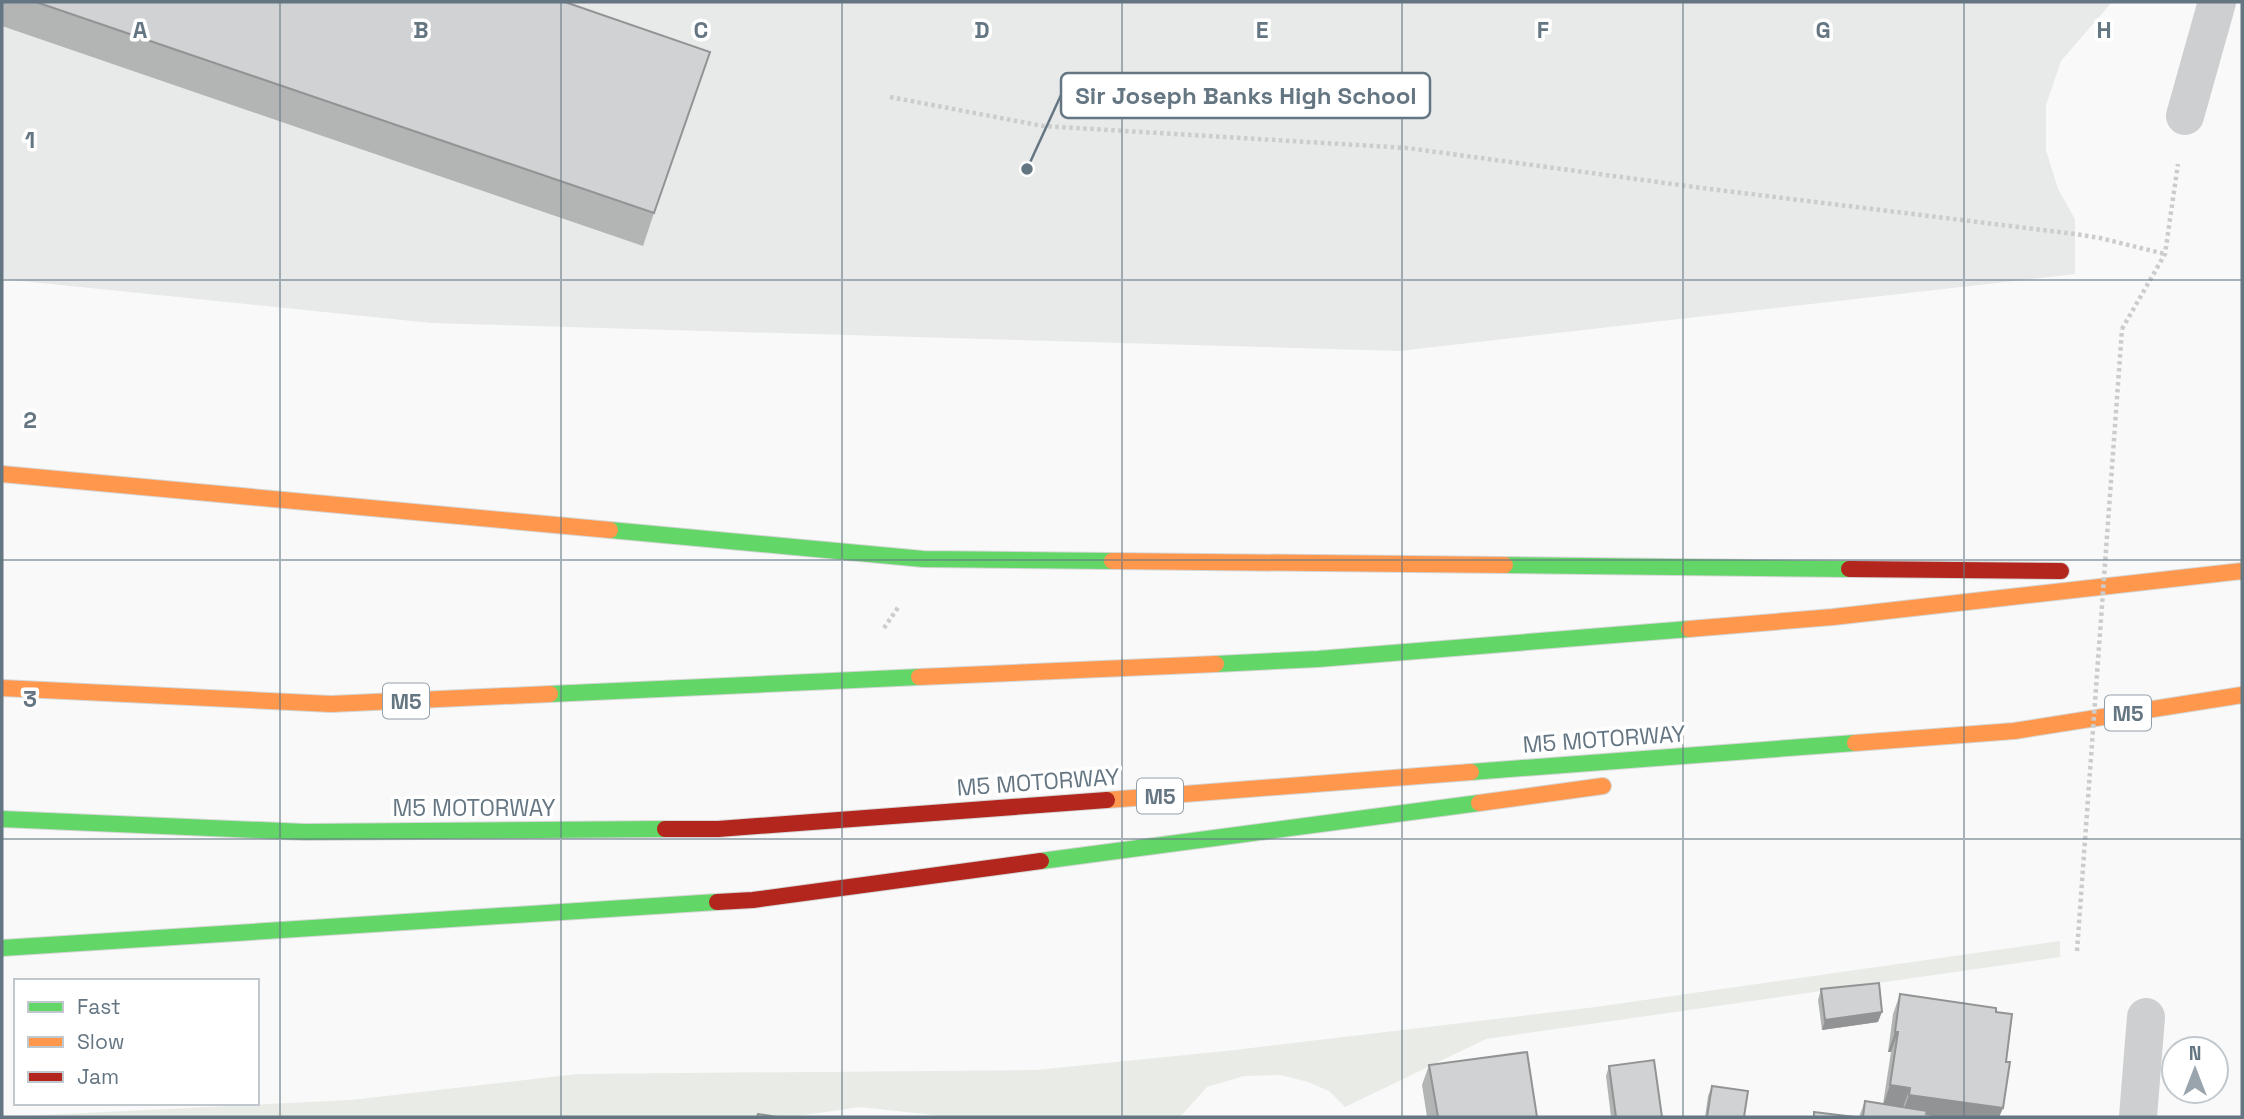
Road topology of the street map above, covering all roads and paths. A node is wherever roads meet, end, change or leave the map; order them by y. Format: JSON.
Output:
{"nodes":[{"id":1,"x":2217,"y":2,"type":"edge"},
{"id":2,"x":890,"y":97,"type":"dead end"},
{"id":3,"x":2185,"y":116,"type":"joint"},
{"id":4,"x":2165,"y":254,"type":"junction"},
{"id":5,"x":2,"y":474,"type":"edge"},
{"id":6,"x":2237,"y":572,"type":"edge"},
{"id":7,"x":2,"y":688,"type":"edge"},
{"id":8,"x":2242,"y":695,"type":"edge"},
{"id":9,"x":2014,"y":731,"type":"junction"},
{"id":10,"x":1737,"y":768,"type":"dead end"},
{"id":11,"x":1612,"y":785,"type":"dead end"},
{"id":12,"x":2,"y":819,"type":"edge"},
{"id":13,"x":2,"y":948,"type":"edge"},
{"id":14,"x":2077,"y":951,"type":"dead end"},
{"id":15,"x":2146,"y":1017,"type":"dead end"},
{"id":16,"x":2138,"y":1117,"type":"edge"}],
"edges":[{"from":1,"to":3,"type":"street"},
{"from":2,"to":4,"type":"path"},
{"from":3,"to":4,"type":"path"},
{"from":4,"to":14,"type":"path","bridge":true},
{"from":5,"to":6,"type":"highway"},
{"from":6,"to":7,"type":"highway","number":"M5"},
{"from":8,"to":9,"type":"highway","name":"M5 MOTORWAY","number":"M5"},
{"from":9,"to":10,"type":"highway"},
{"from":9,"to":12,"type":"highway","name":"M5 MOTORWAY","number":"M5"},
{"from":11,"to":13,"type":"highway"},
{"from":15,"to":16,"type":"street"}]}
